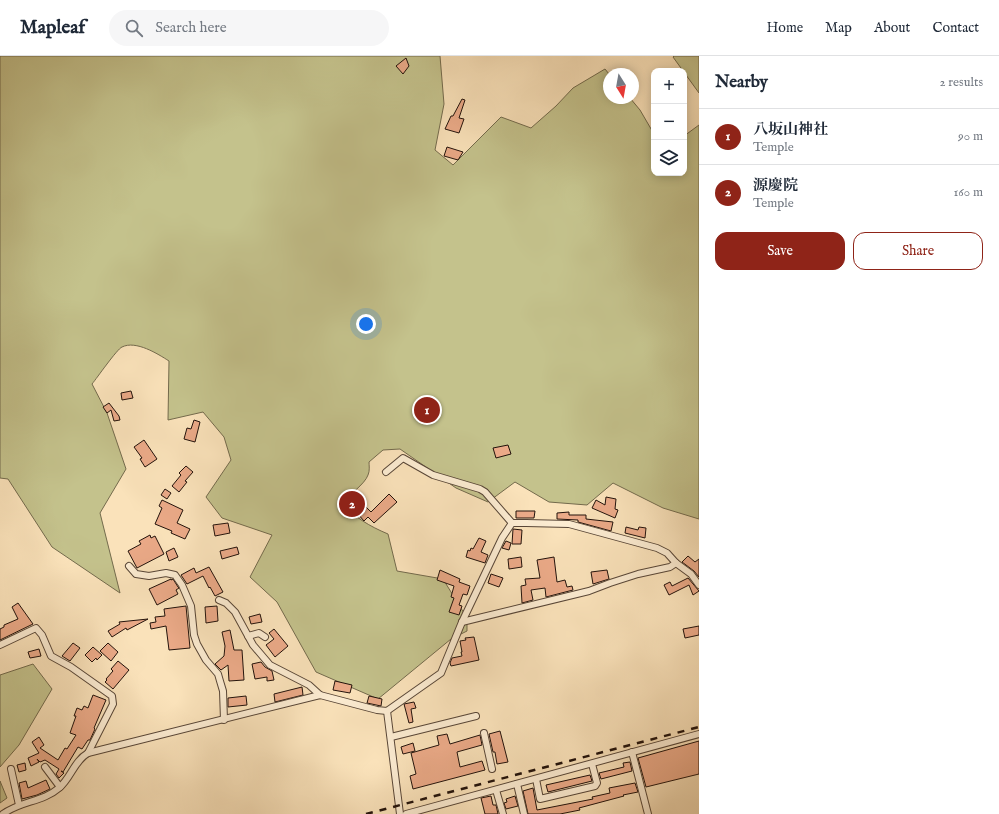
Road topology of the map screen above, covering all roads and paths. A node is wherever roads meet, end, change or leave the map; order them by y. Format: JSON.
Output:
{"nodes":[{"id":1,"x":386,"y":472,"type":"dead end"},
{"id":2,"x":512,"y":523,"type":"junction"},
{"id":3,"x":676,"y":563,"type":"junction"},
{"id":4,"x":129,"y":566,"type":"dead end"},
{"id":5,"x":699,"y":585,"type":"edge"},
{"id":6,"x":219,"y":600,"type":"dead end"},
{"id":7,"x":462,"y":622,"type":"junction"},
{"id":8,"x":248,"y":636,"type":"junction"},
{"id":9,"x":265,"y":637,"type":"dead end"},
{"id":10,"x":0,"y":645,"type":"edge"},
{"id":11,"x":320,"y":695,"type":"junction"},
{"id":12,"x":387,"y":712,"type":"junction"},
{"id":13,"x":476,"y":716,"type":"dead end"},
{"id":14,"x":224,"y":720,"type":"junction"},
{"id":15,"x":484,"y":733,"type":"dead end"},
{"id":16,"x":699,"y":734,"type":"edge"},
{"id":17,"x":390,"y":737,"type":"junction"},
{"id":18,"x":632,"y":752,"type":"junction"},
{"id":19,"x":88,"y":753,"type":"junction"},
{"id":20,"x":592,"y":764,"type":"junction"},
{"id":21,"x":46,"y":767,"type":"dead end"},
{"id":22,"x":11,"y":769,"type":"dead end"},
{"id":23,"x":492,"y":769,"type":"dead end"},
{"id":24,"x":536,"y":779,"type":"junction"},
{"id":25,"x":517,"y":784,"type":"junction"},
{"id":26,"x":60,"y":787,"type":"junction"},
{"id":27,"x":496,"y":790,"type":"junction"},
{"id":28,"x":19,"y":805,"type":"junction"},
{"id":29,"x":3,"y":814,"type":"edge"},
{"id":30,"x":400,"y":814,"type":"edge"},
{"id":31,"x":406,"y":814,"type":"edge"},
{"id":32,"x":502,"y":814,"type":"edge"},
{"id":33,"x":524,"y":814,"type":"edge"},
{"id":34,"x":648,"y":814,"type":"edge"}],
"edges":[{"from":1,"to":2,"type":"street"},
{"from":2,"to":3,"type":"street"},
{"from":2,"to":7,"type":"street"},
{"from":3,"to":5,"type":"street"},
{"from":3,"to":7,"type":"street"},
{"from":4,"to":14,"type":"street"},
{"from":6,"to":8,"type":"street"},
{"from":7,"to":12,"type":"street"},
{"from":8,"to":9,"type":"street"},
{"from":8,"to":11,"type":"street"},
{"from":10,"to":19,"type":"street"},
{"from":11,"to":12,"type":"street"},
{"from":11,"to":14,"type":"street"},
{"from":12,"to":17,"type":"street"},
{"from":13,"to":17,"type":"street"},
{"from":14,"to":19,"type":"street"},
{"from":15,"to":23,"type":"street"},
{"from":16,"to":18,"type":"street"},
{"from":17,"to":30,"type":"street"},
{"from":18,"to":20,"type":"street"},
{"from":18,"to":34,"type":"street"},
{"from":19,"to":26,"type":"street"},
{"from":20,"to":24,"type":"street"},
{"from":20,"to":24,"type":"street"},
{"from":21,"to":26,"type":"street"},
{"from":22,"to":28,"type":"street"},
{"from":24,"to":25,"type":"street"},
{"from":25,"to":27,"type":"street"},
{"from":25,"to":33,"type":"street"},
{"from":26,"to":28,"type":"street"},
{"from":27,"to":31,"type":"street"},
{"from":27,"to":32,"type":"street"},
{"from":28,"to":29,"type":"street"}]}
